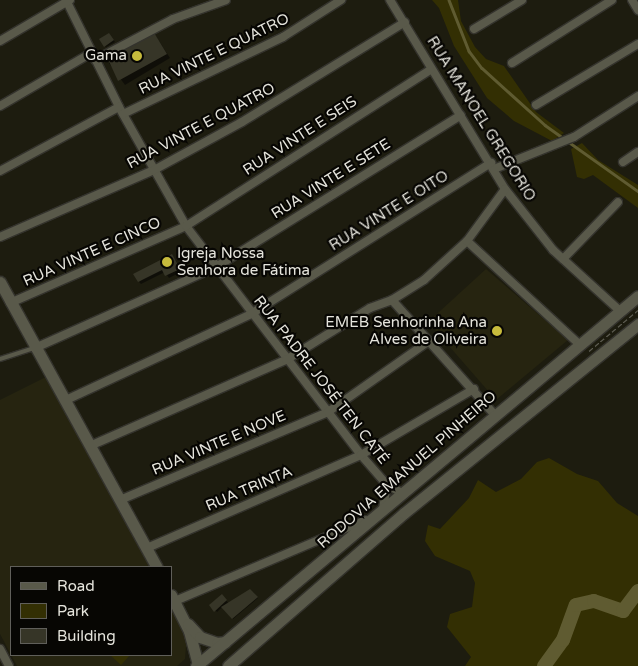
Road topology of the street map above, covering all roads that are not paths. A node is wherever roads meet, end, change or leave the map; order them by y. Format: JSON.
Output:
{"nodes":[{"id":1,"x":68,"y":0,"type":"edge"},
{"id":2,"x":226,"y":0,"type":"edge"},
{"id":3,"x":341,"y":0,"type":"edge"},
{"id":4,"x":390,"y":0,"type":"edge"},
{"id":5,"x":522,"y":0,"type":"edge"},
{"id":6,"x":612,"y":0,"type":"edge"},
{"id":7,"x":632,"y":0,"type":"edge"},
{"id":8,"x":638,"y":10,"type":"edge"},
{"id":9,"x":405,"y":22,"type":"junction"},
{"id":10,"x":474,"y":29,"type":"dead end"},
{"id":11,"x":0,"y":41,"type":"edge"},
{"id":12,"x":638,"y":44,"type":"edge"},
{"id":13,"x":93,"y":56,"type":"junction"},
{"id":14,"x":512,"y":63,"type":"dead end"},
{"id":15,"x":430,"y":70,"type":"junction"},
{"id":16,"x":638,"y":96,"type":"edge"},
{"id":17,"x":536,"y":105,"type":"dead end"},
{"id":18,"x":0,"y":106,"type":"edge"},
{"id":19,"x":121,"y":110,"type":"junction"},
{"id":20,"x":461,"y":115,"type":"junction"},
{"id":21,"x":638,"y":152,"type":"edge"},
{"id":22,"x":623,"y":162,"type":"dead end"},
{"id":23,"x":492,"y":166,"type":"junction"},
{"id":24,"x":154,"y":170,"type":"junction"},
{"id":25,"x":0,"y":171,"type":"edge"},
{"id":26,"x":506,"y":189,"type":"junction"},
{"id":27,"x":618,"y":202,"type":"dead end"},
{"id":28,"x":186,"y":226,"type":"junction"},
{"id":29,"x":0,"y":237,"type":"edge"},
{"id":30,"x":467,"y":241,"type":"junction"},
{"id":31,"x":563,"y":259,"type":"junction"},
{"id":32,"x":216,"y":267,"type":"junction"},
{"id":33,"x":0,"y":282,"type":"edge"},
{"id":34,"x":638,"y":296,"type":"edge"},
{"id":35,"x":392,"y":300,"type":"junction"},
{"id":36,"x":10,"y":303,"type":"junction"},
{"id":37,"x":620,"y":311,"type":"junction"},
{"id":38,"x":251,"y":314,"type":"junction"},
{"id":39,"x":638,"y":324,"type":"edge"},
{"id":40,"x":429,"y":341,"type":"junction"},
{"id":41,"x":579,"y":344,"type":"junction"},
{"id":42,"x":35,"y":348,"type":"junction"},
{"id":43,"x":0,"y":359,"type":"edge"},
{"id":44,"x":286,"y":360,"type":"junction"},
{"id":45,"x":474,"y":389,"type":"junction"},
{"id":46,"x":66,"y":400,"type":"junction"},
{"id":47,"x":328,"y":412,"type":"junction"},
{"id":48,"x":494,"y":414,"type":"junction"},
{"id":49,"x":92,"y":446,"type":"junction"},
{"id":50,"x":362,"y":455,"type":"junction"},
{"id":51,"x":387,"y":486,"type":"junction"},
{"id":52,"x":402,"y":493,"type":"junction"},
{"id":53,"x":120,"y":500,"type":"junction"},
{"id":54,"x":383,"y":509,"type":"junction"},
{"id":55,"x":373,"y":518,"type":"junction"},
{"id":56,"x":147,"y":548,"type":"junction"},
{"id":57,"x":156,"y":566,"type":"edge"},
{"id":58,"x":173,"y":598,"type":"edge"},
{"id":59,"x":184,"y":619,"type":"junction"},
{"id":60,"x":225,"y":642,"type":"junction"},
{"id":61,"x":0,"y":649,"type":"edge"},
{"id":62,"x":197,"y":665,"type":"edge"},
{"id":63,"x":9,"y":666,"type":"edge"},
{"id":64,"x":228,"y":666,"type":"edge"}],
"edges":[{"from":1,"to":11,"type":"street"},
{"from":1,"to":13,"type":"street","name":"RUA PADRE JOSÉ TEN CATÉ"},
{"from":2,"to":13,"type":"street"},
{"from":3,"to":19,"type":"street","name":"RUA VINTE E QUATRO"},
{"from":4,"to":9,"type":"street","name":"RUA MANOEL GREGORIO"},
{"from":5,"to":10,"type":"street"},
{"from":6,"to":14,"type":"street"},
{"from":7,"to":8,"type":"street"},
{"from":9,"to":15,"type":"street","name":"RUA MANOEL GREGORIO"},
{"from":9,"to":24,"type":"street","name":"RUA VINTE E QUATRO"},
{"from":12,"to":17,"type":"street"},
{"from":13,"to":18,"type":"street"},
{"from":13,"to":19,"type":"street","name":"RUA PADRE JOSÉ TEN CATÉ"},
{"from":15,"to":20,"type":"street","name":"RUA MANOEL GREGORIO"},
{"from":15,"to":28,"type":"street","name":"RUA VINTE E SEIS"},
{"from":16,"to":23,"type":"street","name":"RUA VINTE E OITO"},
{"from":19,"to":24,"type":"street","name":"RUA PADRE JOSÉ TEN CATÉ"},
{"from":19,"to":25,"type":"street","name":"RUA VINTE E QUATRO"},
{"from":20,"to":23,"type":"street","name":"RUA MANOEL GREGORIO"},
{"from":20,"to":32,"type":"street","name":"RUA VINTE E SETE"},
{"from":21,"to":22,"type":"street"},
{"from":23,"to":26,"type":"street","name":"RUA MANOEL GREGORIO"},
{"from":23,"to":38,"type":"street","name":"RUA VINTE E OITO"},
{"from":24,"to":28,"type":"street","name":"RUA PADRE JOSÉ TEN CATÉ"},
{"from":24,"to":29,"type":"street","name":"RUA VINTE E QUATRO"},
{"from":26,"to":30,"type":"street"},
{"from":26,"to":31,"type":"street","name":"RUA MANOEL GREGORIO"},
{"from":27,"to":31,"type":"street"},
{"from":28,"to":32,"type":"street","name":"RUA PADRE JOSÉ TEN CATÉ"},
{"from":28,"to":36,"type":"street","name":"RUA VINTE E CINCO"},
{"from":30,"to":35,"type":"street"},
{"from":30,"to":41,"type":"street"},
{"from":31,"to":37,"type":"street","name":"RUA MANOEL GREGORIO"},
{"from":32,"to":38,"type":"street","name":"RUA PADRE JOSÉ TEN CATÉ"},
{"from":32,"to":42,"type":"street"},
{"from":33,"to":36,"type":"main road"},
{"from":34,"to":37,"type":"main road","name":"RODOVIA EMANUEL PINHEIRO"},
{"from":35,"to":40,"type":"street"},
{"from":35,"to":44,"type":"street"},
{"from":36,"to":42,"type":"main road"},
{"from":37,"to":41,"type":"main road","name":"RODOVIA EMANUEL PINHEIRO"},
{"from":38,"to":44,"type":"street","name":"RUA PADRE JOSÉ TEN CATÉ"},
{"from":38,"to":46,"type":"street"},
{"from":39,"to":64,"type":"main road","name":"RODOVIA EMANUEL PINHEIRO"},
{"from":40,"to":45,"type":"street"},
{"from":40,"to":47,"type":"street"},
{"from":41,"to":48,"type":"main road","name":"RODOVIA EMANUEL PINHEIRO"},
{"from":42,"to":43,"type":"lane"},
{"from":42,"to":46,"type":"main road"},
{"from":44,"to":47,"type":"street","name":"RUA PADRE JOSÉ TEN CATÉ"},
{"from":44,"to":49,"type":"street"},
{"from":45,"to":48,"type":"street"},
{"from":45,"to":50,"type":"street","name":"RUA TRINTA"},
{"from":46,"to":49,"type":"main road"},
{"from":47,"to":50,"type":"street","name":"RUA PADRE JOSÉ TEN CATÉ"},
{"from":47,"to":53,"type":"street","name":"RUA VINTE E NOVE"},
{"from":48,"to":52,"type":"main road","name":"RODOVIA EMANUEL PINHEIRO"},
{"from":49,"to":53,"type":"main road"},
{"from":50,"to":51,"type":"street","name":"RUA PADRE JOSÉ TEN CATÉ"},
{"from":50,"to":56,"type":"street","name":"RUA TRINTA"},
{"from":51,"to":52,"type":"street"},
{"from":51,"to":54,"type":"street"},
{"from":52,"to":54,"type":"main road","name":"RODOVIA EMANUEL PINHEIRO"},
{"from":53,"to":56,"type":"main road"},
{"from":54,"to":55,"type":"main road","name":"RODOVIA EMANUEL PINHEIRO"},
{"from":55,"to":58,"type":"street"},
{"from":55,"to":60,"type":"main road","name":"RODOVIA EMANUEL PINHEIRO"},
{"from":56,"to":57,"type":"main road"},
{"from":58,"to":59,"type":"main road"},
{"from":59,"to":60,"type":"main road"},
{"from":59,"to":62,"type":"main road"},
{"from":60,"to":62,"type":"main road","name":"RODOVIA EMANUEL PINHEIRO"},
{"from":61,"to":63,"type":"street"}]}
